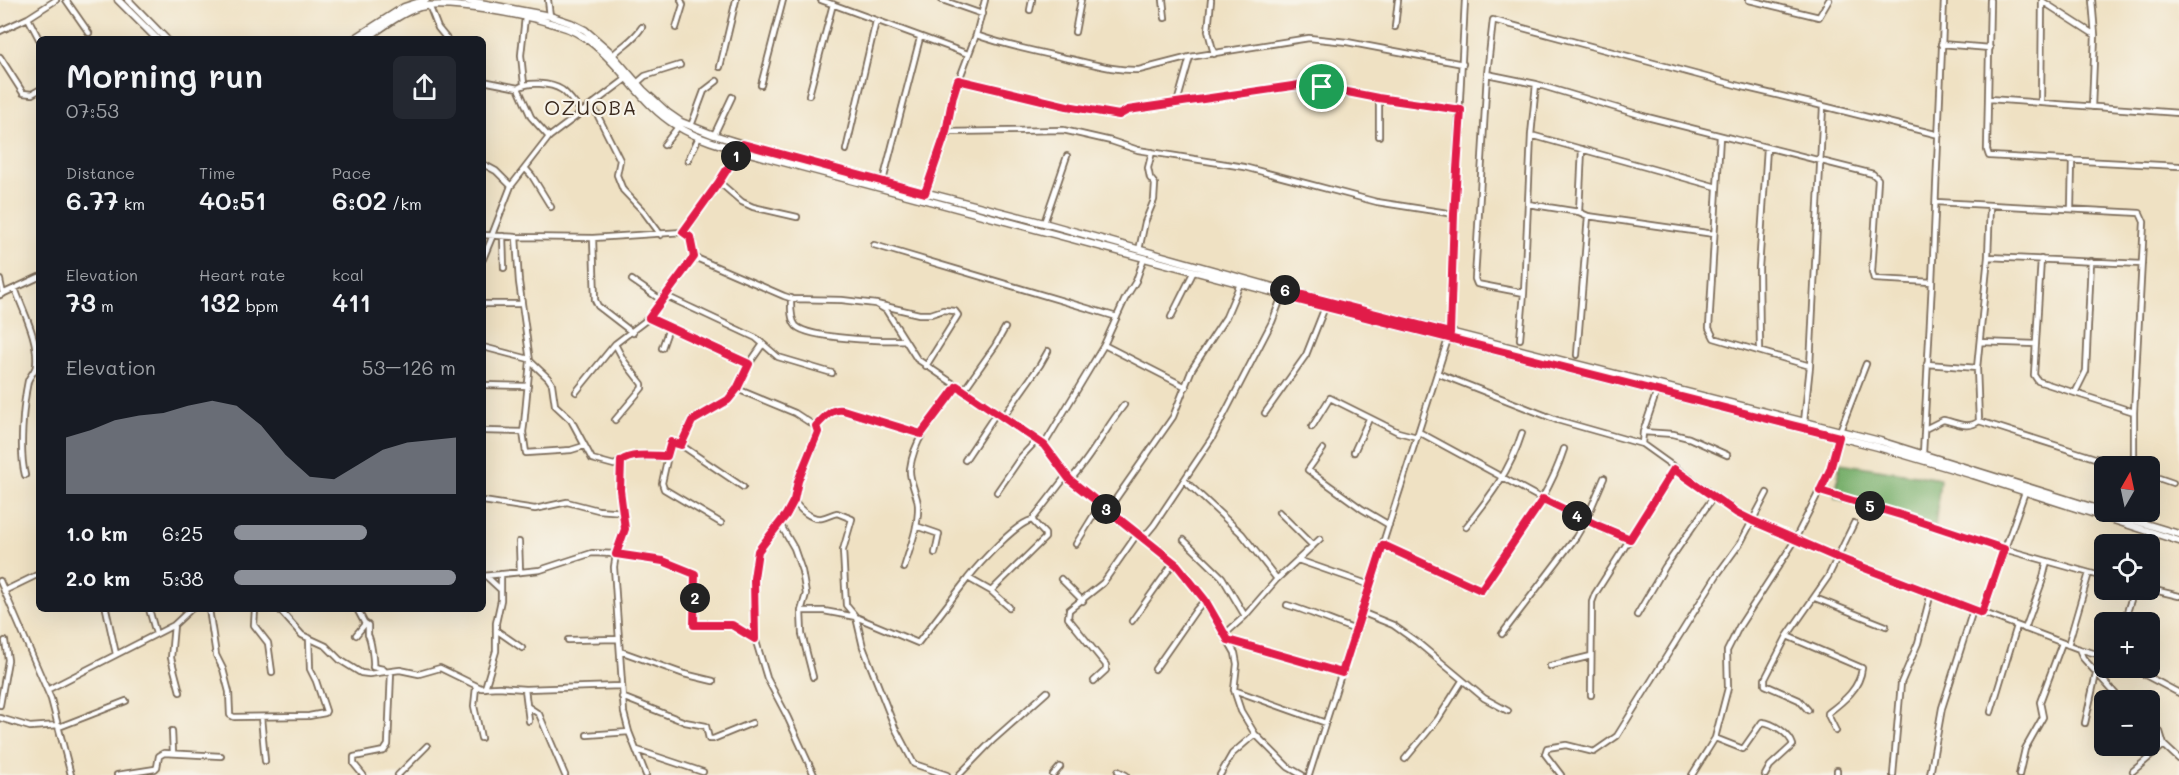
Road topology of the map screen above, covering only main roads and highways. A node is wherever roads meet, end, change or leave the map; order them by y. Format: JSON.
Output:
{"nodes":[{"id":1,"x":118,"y":0,"type":"edge"},
{"id":2,"x":128,"y":0,"type":"edge"},
{"id":3,"x":464,"y":0,"type":"edge"},
{"id":4,"x":416,"y":1,"type":"edge"},
{"id":5,"x":427,"y":3,"type":"edge"},
{"id":6,"x":154,"y":36,"type":"edge"},
{"id":7,"x":163,"y":36,"type":"edge"},
{"id":8,"x":359,"y":36,"type":"edge"},
{"id":9,"x":371,"y":36,"type":"edge"},
{"id":10,"x":741,"y":147,"type":"junction"},
{"id":11,"x":1283,"y":293,"type":"junction"},
{"id":12,"x":1449,"y":336,"type":"junction"},
{"id":13,"x":1840,"y":434,"type":"junction"},
{"id":14,"x":2094,"y":508,"type":"edge"},
{"id":15,"x":2140,"y":522,"type":"edge"},
{"id":16,"x":2179,"y":534,"type":"edge"},
{"id":17,"x":2179,"y":541,"type":"edge"}],
"edges":[{"from":1,"to":6,"type":"main road"},
{"from":2,"to":7,"type":"main road"},
{"from":3,"to":10,"type":"main road"},
{"from":4,"to":5,"type":"main road"},
{"from":4,"to":8,"type":"main road"},
{"from":5,"to":9,"type":"main road"},
{"from":5,"to":10,"type":"main road"},
{"from":10,"to":11,"type":"main road"},
{"from":10,"to":11,"type":"main road"},
{"from":11,"to":12,"type":"main road"},
{"from":11,"to":12,"type":"main road"},
{"from":12,"to":13,"type":"main road"},
{"from":12,"to":13,"type":"main road"},
{"from":13,"to":14,"type":"main road"},
{"from":13,"to":17,"type":"main road"},
{"from":15,"to":16,"type":"main road"}]}
